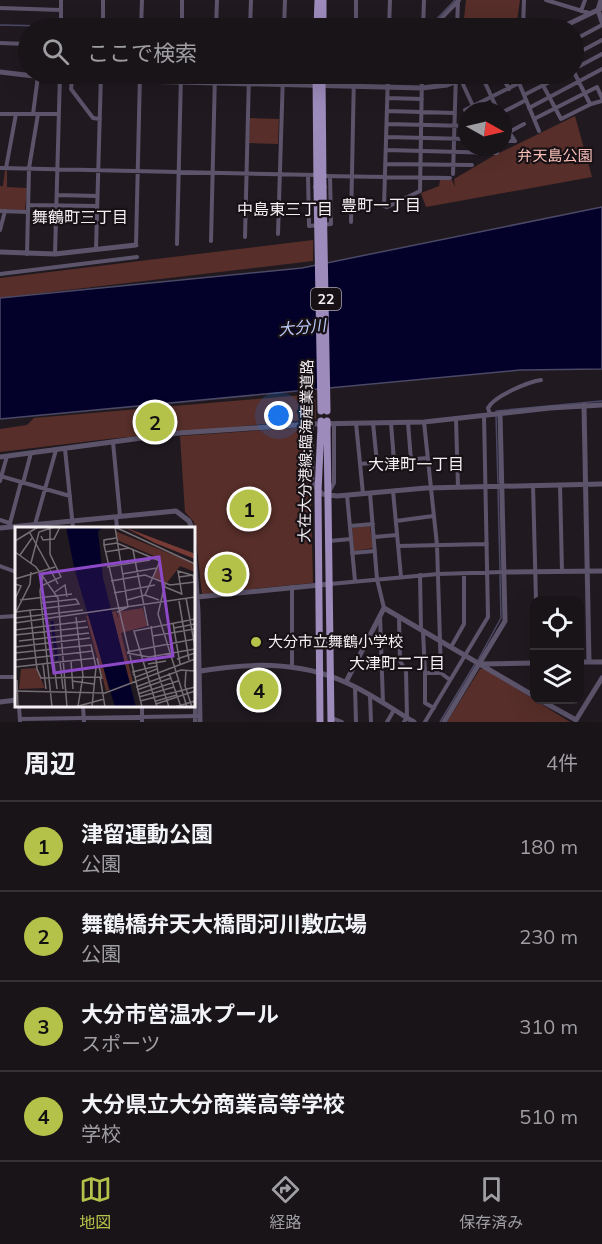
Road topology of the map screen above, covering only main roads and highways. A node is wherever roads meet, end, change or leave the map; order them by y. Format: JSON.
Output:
{"nodes":[{"id":1,"x":318,"y":0,"type":"edge"},
{"id":2,"x":323,"y":0,"type":"edge"},
{"id":3,"x":317,"y":18,"type":"edge"},
{"id":4,"x":323,"y":18,"type":"edge"},
{"id":5,"x":319,"y":85,"type":"edge"},
{"id":6,"x":326,"y":424,"type":"junction"},
{"id":7,"x":332,"y":720,"type":"edge"},
{"id":8,"x":320,"y":722,"type":"edge"}],
"edges":[{"from":1,"to":3,"type":"main road"},
{"from":2,"to":4,"type":"main road"},
{"from":5,"to":6,"type":"main road","name":"大在大分港線;臨海産業道路","number":"22","bridge":true},
{"from":6,"to":7,"type":"main road","name":"大在大分港線;臨海産業道路","number":"22"},
{"from":6,"to":8,"type":"main road","name":"大在大分港線;臨海産業道路","number":"22"}]}
